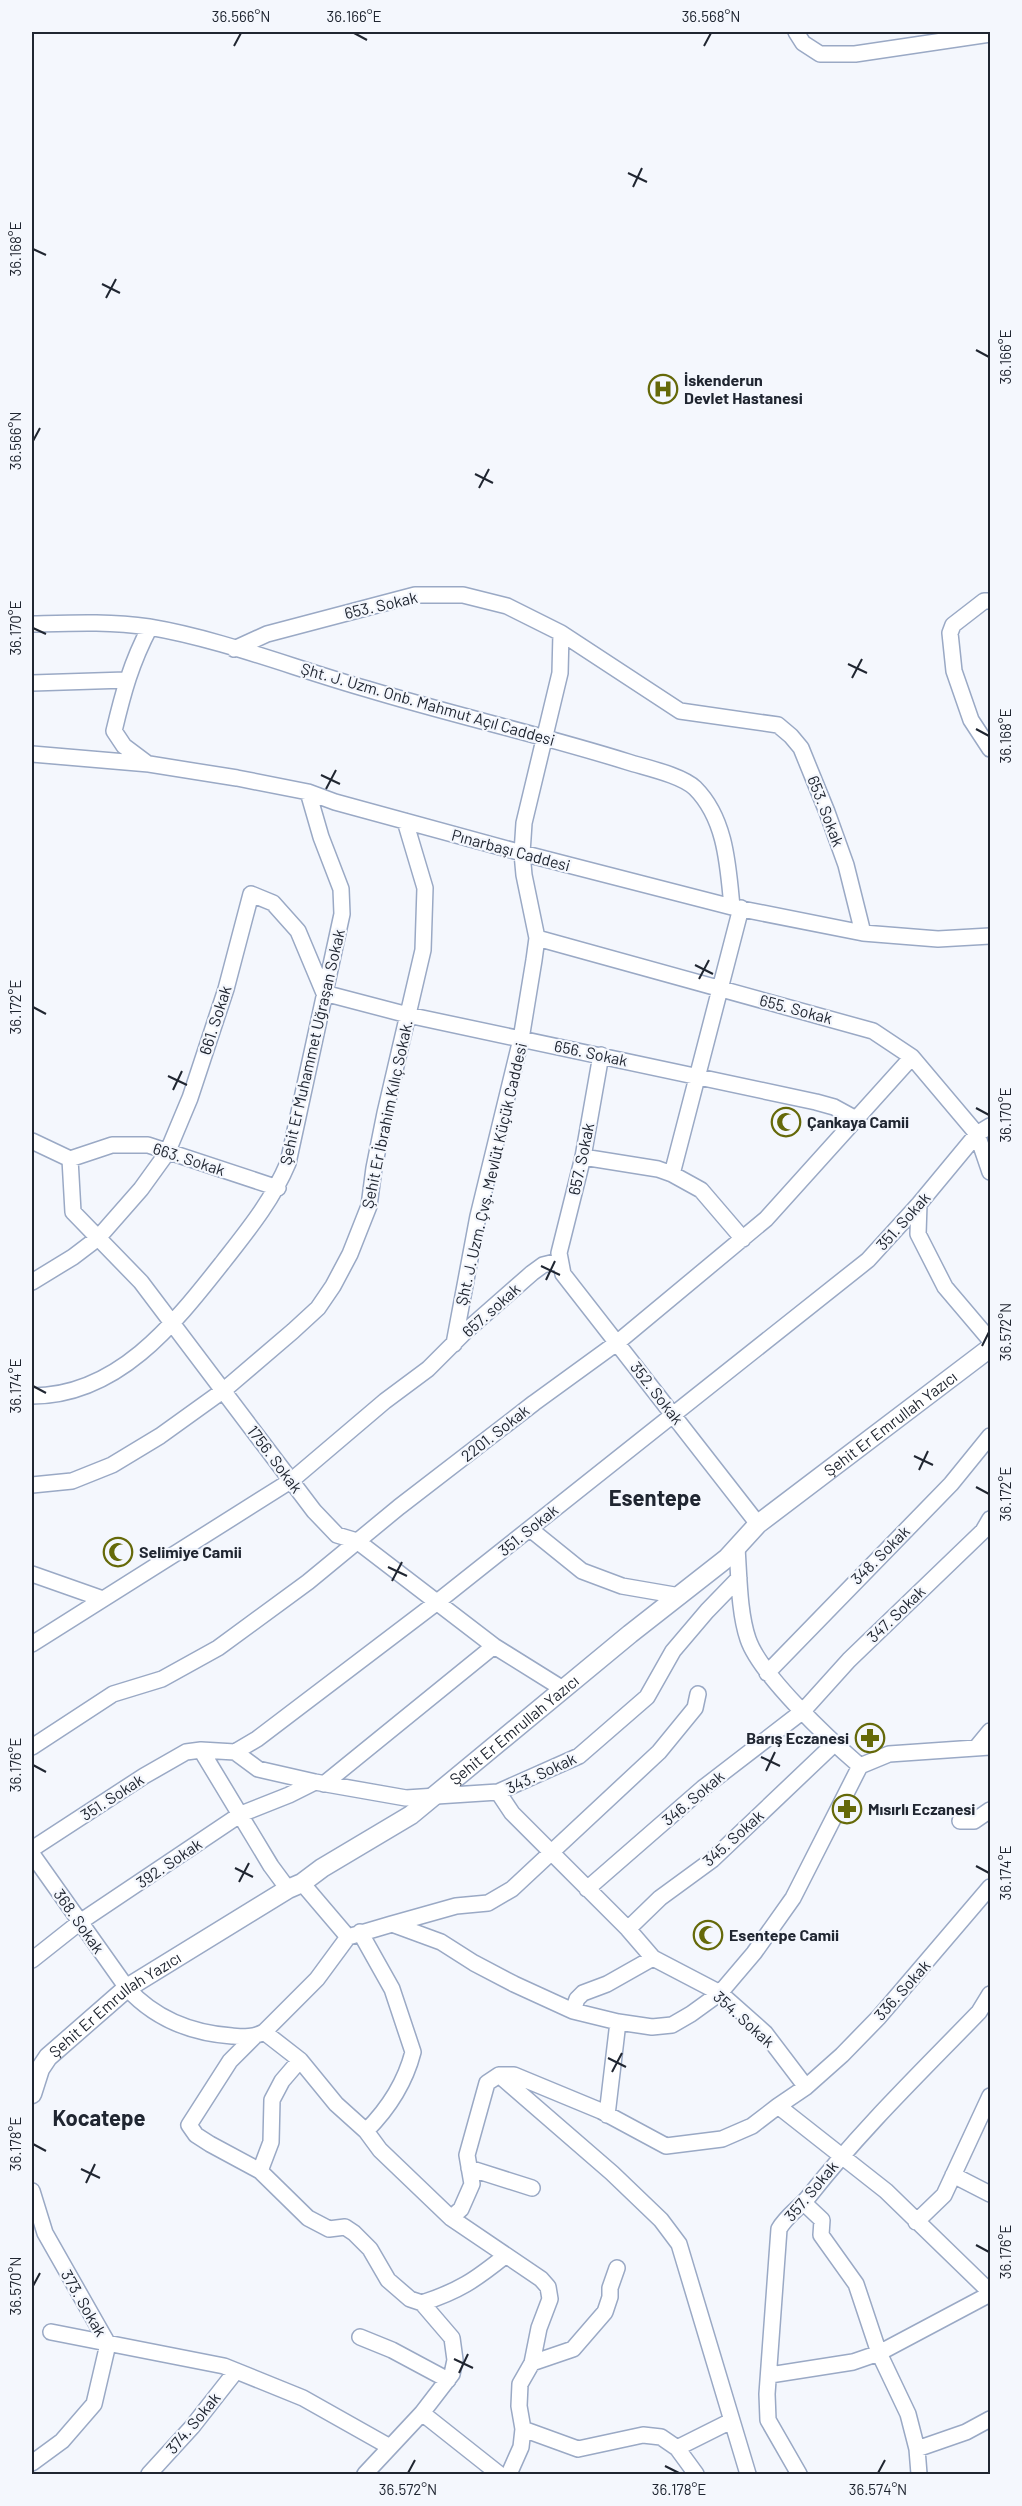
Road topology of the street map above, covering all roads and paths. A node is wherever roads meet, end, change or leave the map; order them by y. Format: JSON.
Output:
{"nodes":[{"id":1,"x":796,"y":32,"type":"edge"},
{"id":2,"x":990,"y":34,"type":"edge"},
{"id":3,"x":990,"y":601,"type":"edge"},
{"id":4,"x":32,"y":624,"type":"edge"},
{"id":5,"x":150,"y":627,"type":"junction"},
{"id":6,"x":561,"y":633,"type":"junction"},
{"id":7,"x":234,"y":649,"type":"junction"},
{"id":8,"x":126,"y":680,"type":"junction"},
{"id":9,"x":32,"y":683,"type":"edge"},
{"id":10,"x":545,"y":737,"type":"junction"},
{"id":11,"x":990,"y":749,"type":"edge"},
{"id":12,"x":32,"y":754,"type":"edge"},
{"id":13,"x":148,"y":764,"type":"junction"},
{"id":14,"x":308,"y":792,"type":"junction"},
{"id":15,"x":405,"y":821,"type":"junction"},
{"id":16,"x":522,"y":853,"type":"junction"},
{"id":17,"x":736,"y":907,"type":"junction"},
{"id":18,"x":863,"y":933,"type":"junction"},
{"id":19,"x":990,"y":936,"type":"edge"},
{"id":20,"x":537,"y":938,"type":"junction"},
{"id":21,"x":719,"y":988,"type":"junction"},
{"id":22,"x":324,"y":993,"type":"junction"},
{"id":23,"x":408,"y":1015,"type":"junction"},
{"id":24,"x":521,"y":1039,"type":"junction"},
{"id":25,"x":601,"y":1055,"type":"junction"},
{"id":26,"x":912,"y":1056,"type":"junction"},
{"id":27,"x":696,"y":1076,"type":"junction"},
{"id":28,"x":856,"y":1119,"type":"junction"},
{"id":29,"x":990,"y":1126,"type":"edge"},
{"id":30,"x":977,"y":1134,"type":"junction"},
{"id":31,"x":32,"y":1141,"type":"edge"},
{"id":32,"x":167,"y":1153,"type":"junction"},
{"id":33,"x":583,"y":1157,"type":"junction"},
{"id":34,"x":70,"y":1159,"type":"junction"},
{"id":35,"x":990,"y":1172,"type":"edge"},
{"id":36,"x":672,"y":1174,"type":"junction"},
{"id":37,"x":278,"y":1188,"type":"junction"},
{"id":38,"x":919,"y":1204,"type":"junction"},
{"id":39,"x":98,"y":1238,"type":"junction"},
{"id":40,"x":743,"y":1239,"type":"junction"},
{"id":41,"x":559,"y":1261,"type":"junction"},
{"id":42,"x":32,"y":1282,"type":"edge"},
{"id":43,"x":172,"y":1325,"type":"junction"},
{"id":44,"x":990,"y":1340,"type":"edge"},
{"id":45,"x":618,"y":1342,"type":"junction"},
{"id":46,"x":454,"y":1344,"type":"junction"},
{"id":47,"x":990,"y":1348,"type":"edge"},
{"id":48,"x":224,"y":1390,"type":"junction"},
{"id":49,"x":32,"y":1396,"type":"edge"},
{"id":50,"x":674,"y":1414,"type":"junction"},
{"id":51,"x":990,"y":1436,"type":"edge"},
{"id":52,"x":292,"y":1480,"type":"junction"},
{"id":53,"x":32,"y":1485,"type":"edge"},
{"id":54,"x":990,"y":1519,"type":"edge"},
{"id":55,"x":758,"y":1524,"type":"junction"},
{"id":56,"x":530,"y":1529,"type":"junction"},
{"id":57,"x":357,"y":1541,"type":"junction"},
{"id":58,"x":737,"y":1548,"type":"junction"},
{"id":59,"x":32,"y":1574,"type":"edge"},
{"id":60,"x":739,"y":1578,"type":"junction"},
{"id":61,"x":680,"y":1596,"type":"junction"},
{"id":62,"x":103,"y":1599,"type":"junction"},
{"id":63,"x":436,"y":1603,"type":"junction"},
{"id":64,"x":32,"y":1644,"type":"edge"},
{"id":65,"x":494,"y":1646,"type":"junction"},
{"id":66,"x":767,"y":1673,"type":"junction"},
{"id":67,"x":563,"y":1689,"type":"junction"},
{"id":68,"x":698,"y":1694,"type":"dead end"},
{"id":69,"x":803,"y":1711,"type":"junction"},
{"id":70,"x":990,"y":1731,"type":"edge"},
{"id":71,"x":834,"y":1744,"type":"junction"},
{"id":72,"x":32,"y":1747,"type":"edge"},
{"id":73,"x":983,"y":1747,"type":"edge"},
{"id":74,"x":201,"y":1750,"type":"junction"},
{"id":75,"x":235,"y":1752,"type":"junction"},
{"id":76,"x":860,"y":1766,"type":"junction"},
{"id":77,"x":319,"y":1783,"type":"junction"},
{"id":78,"x":498,"y":1792,"type":"junction"},
{"id":79,"x":432,"y":1797,"type":"junction"},
{"id":80,"x":990,"y":1810,"type":"edge"},
{"id":81,"x":242,"y":1814,"type":"junction"},
{"id":82,"x":960,"y":1821,"type":"dead end"},
{"id":83,"x":32,"y":1849,"type":"edge"},
{"id":84,"x":552,"y":1853,"type":"junction"},
{"id":85,"x":32,"y":1854,"type":"edge"},
{"id":86,"x":295,"y":1886,"type":"junction"},
{"id":87,"x":990,"y":1887,"type":"edge"},
{"id":88,"x":586,"y":1889,"type":"junction"},
{"id":89,"x":80,"y":1922,"type":"junction"},
{"id":90,"x":392,"y":1924,"type":"junction"},
{"id":91,"x":628,"y":1929,"type":"junction"},
{"id":92,"x":354,"y":1934,"type":"junction"},
{"id":93,"x":653,"y":1958,"type":"junction"},
{"id":94,"x":32,"y":1960,"type":"edge"},
{"id":95,"x":127,"y":1988,"type":"junction"},
{"id":96,"x":720,"y":1993,"type":"junction"},
{"id":97,"x":990,"y":1994,"type":"edge"},
{"id":98,"x":573,"y":2011,"type":"junction"},
{"id":99,"x":618,"y":2022,"type":"junction"},
{"id":100,"x":259,"y":2035,"type":"junction"},
{"id":101,"x":300,"y":2060,"type":"junction"},
{"id":102,"x":499,"y":2075,"type":"junction"},
{"id":103,"x":33,"y":2082,"type":"edge"},
{"id":104,"x":806,"y":2087,"type":"junction"},
{"id":105,"x":990,"y":2096,"type":"edge"},
{"id":106,"x":778,"y":2106,"type":"junction"},
{"id":107,"x":607,"y":2115,"type":"junction"},
{"id":108,"x":366,"y":2132,"type":"junction"},
{"id":109,"x":842,"y":2155,"type":"junction"},
{"id":110,"x":469,"y":2168,"type":"junction"},
{"id":111,"x":260,"y":2170,"type":"junction"},
{"id":112,"x":953,"y":2175,"type":"junction"},
{"id":113,"x":532,"y":2188,"type":"dead end"},
{"id":114,"x":32,"y":2191,"type":"edge"},
{"id":115,"x":990,"y":2194,"type":"edge"},
{"id":116,"x":804,"y":2203,"type":"junction"},
{"id":117,"x":451,"y":2217,"type":"junction"},
{"id":118,"x":916,"y":2222,"type":"junction"},
{"id":119,"x":505,"y":2256,"type":"junction"},
{"id":120,"x":617,"y":2268,"type":"dead end"},
{"id":121,"x":990,"y":2293,"type":"edge"},
{"id":122,"x":422,"y":2303,"type":"junction"},
{"id":123,"x":51,"y":2332,"type":"dead end"},
{"id":124,"x":360,"y":2337,"type":"dead end"},
{"id":125,"x":108,"y":2344,"type":"junction"},
{"id":126,"x":879,"y":2353,"type":"junction"},
{"id":127,"x":532,"y":2363,"type":"junction"},
{"id":128,"x":236,"y":2371,"type":"junction"},
{"id":129,"x":770,"y":2375,"type":"junction"},
{"id":130,"x":448,"y":2380,"type":"junction"},
{"id":131,"x":422,"y":2413,"type":"junction"},
{"id":132,"x":990,"y":2419,"type":"edge"},
{"id":133,"x":731,"y":2421,"type":"junction"},
{"id":134,"x":523,"y":2429,"type":"junction"},
{"id":135,"x":390,"y":2447,"type":"junction"},
{"id":136,"x":677,"y":2448,"type":"junction"},
{"id":137,"x":917,"y":2449,"type":"junction"},
{"id":138,"x":32,"y":2463,"type":"edge"},
{"id":139,"x":149,"y":2475,"type":"edge"},
{"id":140,"x":365,"y":2475,"type":"edge"},
{"id":141,"x":499,"y":2475,"type":"edge"},
{"id":142,"x":509,"y":2475,"type":"edge"},
{"id":143,"x":696,"y":2475,"type":"edge"},
{"id":144,"x":748,"y":2475,"type":"edge"},
{"id":145,"x":799,"y":2475,"type":"edge"},
{"id":146,"x":919,"y":2475,"type":"edge"}],
"edges":[{"from":1,"to":2,"type":"street"},
{"from":3,"to":11,"type":"street"},
{"from":4,"to":5,"type":"street","name":"Şht. J. Uzm. Onb. Mahmut Açıl Caddesi"},
{"from":5,"to":7,"type":"street","name":"Şht. J. Uzm. Onb. Mahmut Açıl Caddesi"},
{"from":5,"to":8,"type":"street"},
{"from":6,"to":7,"type":"street","name":"653. Sokak"},
{"from":6,"to":10,"type":"street","name":"Şht. J. Uzm. Çvş. Mevlüt Küçük Caddesi"},
{"from":6,"to":18,"type":"street","name":"653. Sokak"},
{"from":7,"to":10,"type":"street","name":"Şht. J. Uzm. Onb. Mahmut Açıl Caddesi"},
{"from":8,"to":9,"type":"street"},
{"from":8,"to":13,"type":"street"},
{"from":10,"to":16,"type":"street","name":"Şht. J. Uzm. Çvş. Mevlüt Küçük Caddesi"},
{"from":10,"to":17,"type":"street","name":"Şht. J. Uzm. Onb. Mahmut Açıl Caddesi"},
{"from":12,"to":13,"type":"street","name":"Pınarbaşı Caddesi"},
{"from":13,"to":14,"type":"street","name":"Pınarbaşı Caddesi"},
{"from":14,"to":15,"type":"street","name":"Pınarbaşı Caddesi"},
{"from":14,"to":22,"type":"street","name":"Şehit Er Muhammet Uğraşan Sokak"},
{"from":15,"to":16,"type":"street","name":"Pınarbaşı Caddesi"},
{"from":15,"to":23,"type":"street","name":"Şehit Er İbrahim Kılıç Sokak."},
{"from":16,"to":17,"type":"street","name":"Pınarbaşı Caddesi"},
{"from":16,"to":20,"type":"street","name":"Şht. J. Uzm. Çvş. Mevlüt Küçük Caddesi"},
{"from":17,"to":18,"type":"street","name":"Pınarbaşı Caddesi"},
{"from":17,"to":21,"type":"street","name":"Şht. J. Uzm. Onb. Mahmut Açıl Caddesi"},
{"from":18,"to":19,"type":"street","name":"Pınarbaşı Caddesi"},
{"from":20,"to":21,"type":"street","name":"655. Sokak"},
{"from":20,"to":24,"type":"street","name":"Şht. J. Uzm. Çvş. Mevlüt Küçük Caddesi"},
{"from":21,"to":26,"type":"street","name":"655. Sokak"},
{"from":21,"to":27,"type":"street","name":"Şht. J. Uzm. Onb. Mahmut Açıl Caddesi"},
{"from":22,"to":23,"type":"street","name":"656. Sokak"},
{"from":22,"to":32,"type":"street","name":"661. Sokak"},
{"from":22,"to":37,"type":"street","name":"Şehit Er Muhammet Uğraşan Sokak"},
{"from":23,"to":24,"type":"street","name":"656. Sokak"},
{"from":23,"to":48,"type":"street","name":"Şehit Er İbrahim Kılıç Sokak."},
{"from":24,"to":25,"type":"street","name":"656. Sokak"},
{"from":24,"to":46,"type":"street","name":"Şht. J. Uzm. Çvş. Mevlüt Küçük Caddesi"},
{"from":25,"to":27,"type":"street","name":"656. Sokak"},
{"from":25,"to":33,"type":"street","name":"657. Sokak"},
{"from":26,"to":28,"type":"street","name":"2201. Sokak"},
{"from":26,"to":30,"type":"street","name":"655. Sokak"},
{"from":27,"to":28,"type":"street","name":"656. Sokak"},
{"from":27,"to":36,"type":"street","name":"Şht. J. Uzm. Onb. Mahmut Açıl Caddesi"},
{"from":28,"to":40,"type":"street","name":"2201. Sokak"},
{"from":29,"to":30,"type":"street","name":"351. Sokak"},
{"from":30,"to":35,"type":"street","name":"655. Sokak"},
{"from":30,"to":38,"type":"street","name":"351. Sokak"},
{"from":31,"to":34,"type":"street"},
{"from":32,"to":34,"type":"street","name":"663. Sokak"},
{"from":32,"to":37,"type":"street","name":"663. Sokak"},
{"from":32,"to":39,"type":"street","name":"661. Sokak"},
{"from":33,"to":36,"type":"street"},
{"from":33,"to":41,"type":"street","name":"657. Sokak"},
{"from":34,"to":39,"type":"street","name":"1756. Sokak"},
{"from":36,"to":40,"type":"street"},
{"from":37,"to":43,"type":"street","name":"Şehit Er Muhammet Uğraşan Sokak"},
{"from":38,"to":44,"type":"street"},
{"from":38,"to":50,"type":"street","name":"351. Sokak"},
{"from":39,"to":42,"type":"street","name":"661. Sokak"},
{"from":39,"to":43,"type":"street","name":"1756. Sokak"},
{"from":40,"to":45,"type":"street","name":"2201. Sokak"},
{"from":41,"to":45,"type":"street","name":"352. Sokak"},
{"from":41,"to":46,"type":"street","name":"657. sokak"},
{"from":43,"to":48,"type":"street","name":"1756. Sokak"},
{"from":43,"to":49,"type":"street","name":"Şehit Er Muhammet Uğraşan Sokak"},
{"from":45,"to":50,"type":"street","name":"352. Sokak"},
{"from":45,"to":57,"type":"street","name":"2201. Sokak"},
{"from":46,"to":52,"type":"street"},
{"from":47,"to":55,"type":"street","name":"Şehit Er Emrullah Yazıcı"},
{"from":48,"to":52,"type":"street","name":"1756. Sokak"},
{"from":48,"to":53,"type":"street","name":"Şehit Er İbrahim Kılıç Sokak."},
{"from":50,"to":55,"type":"street","name":"352. Sokak"},
{"from":50,"to":56,"type":"street","name":"351. Sokak"},
{"from":51,"to":66,"type":"street","name":"348. Sokak"},
{"from":52,"to":57,"type":"street","name":"1756. Sokak"},
{"from":52,"to":62,"type":"street"},
{"from":54,"to":69,"type":"street","name":"347. Sokak"},
{"from":55,"to":58,"type":"street","name":"Şehit Er Emrullah Yazıcı"},
{"from":56,"to":61,"type":"street"},
{"from":56,"to":63,"type":"street","name":"351. Sokak"},
{"from":57,"to":63,"type":"street","name":"1756. Sokak"},
{"from":57,"to":72,"type":"street","name":"2201. Sokak"},
{"from":58,"to":60,"type":"street"},
{"from":58,"to":61,"type":"street","name":"Şehit Er Emrullah Yazıcı"},
{"from":59,"to":62,"type":"street"},
{"from":60,"to":66,"type":"street"},
{"from":60,"to":78,"type":"street","name":"343. Sokak"},
{"from":61,"to":67,"type":"street","name":"Şehit Er Emrullah Yazıcı"},
{"from":62,"to":64,"type":"street"},
{"from":63,"to":65,"type":"street","name":"1756. Sokak"},
{"from":63,"to":75,"type":"street","name":"351. Sokak"},
{"from":65,"to":67,"type":"street","name":"1756. Sokak"},
{"from":65,"to":77,"type":"street","name":"392. Sokak"},
{"from":66,"to":69,"type":"street"},
{"from":67,"to":79,"type":"street","name":"Şehit Er Emrullah Yazıcı"},
{"from":68,"to":84,"type":"street"},
{"from":69,"to":71,"type":"street"},
{"from":69,"to":88,"type":"street","name":"346. Sokak"},
{"from":70,"to":73,"type":"street"},
{"from":71,"to":76,"type":"street"},
{"from":71,"to":91,"type":"street","name":"345. Sokak"},
{"from":73,"to":76,"type":"street"},
{"from":74,"to":75,"type":"street","name":"351. Sokak"},
{"from":74,"to":81,"type":"street"},
{"from":74,"to":83,"type":"street","name":"351. Sokak"},
{"from":75,"to":77,"type":"street","name":"343. Sokak"},
{"from":76,"to":96,"type":"street"},
{"from":77,"to":79,"type":"street","name":"343. Sokak"},
{"from":77,"to":81,"type":"street","name":"392. Sokak"},
{"from":78,"to":79,"type":"street","name":"343. Sokak"},
{"from":78,"to":84,"type":"street","name":"354. Sokak"},
{"from":79,"to":86,"type":"street","name":"Şehit Er Emrullah Yazıcı"},
{"from":80,"to":82,"type":"street"},
{"from":81,"to":86,"type":"street"},
{"from":81,"to":89,"type":"street","name":"392. Sokak"},
{"from":84,"to":88,"type":"street","name":"354. Sokak"},
{"from":84,"to":90,"type":"street"},
{"from":85,"to":89,"type":"street","name":"368. Sokak"},
{"from":86,"to":92,"type":"street"},
{"from":86,"to":95,"type":"street","name":"Şehit Er Emrullah Yazıcı"},
{"from":87,"to":104,"type":"street","name":"336. Sokak"},
{"from":88,"to":91,"type":"street","name":"354. Sokak"},
{"from":89,"to":94,"type":"street","name":"392. Sokak"},
{"from":89,"to":95,"type":"street","name":"368. Sokak"},
{"from":90,"to":92,"type":"street"},
{"from":90,"to":98,"type":"street"},
{"from":91,"to":93,"type":"street","name":"354. Sokak"},
{"from":92,"to":100,"type":"street"},
{"from":92,"to":108,"type":"street"},
{"from":93,"to":96,"type":"street","name":"354. Sokak"},
{"from":93,"to":98,"type":"street"},
{"from":95,"to":100,"type":"street","name":"368. Sokak"},
{"from":95,"to":103,"type":"street","name":"Şehit Er Emrullah Yazıcı"},
{"from":96,"to":99,"type":"street"},
{"from":96,"to":104,"type":"street","name":"354. Sokak"},
{"from":97,"to":109,"type":"street","name":"357. Sokak"},
{"from":98,"to":99,"type":"street"},
{"from":99,"to":107,"type":"street"},
{"from":100,"to":101,"type":"street"},
{"from":100,"to":111,"type":"street"},
{"from":101,"to":108,"type":"street"},
{"from":101,"to":111,"type":"street"},
{"from":102,"to":107,"type":"street"},
{"from":102,"to":110,"type":"street"},
{"from":102,"to":133,"type":"street"},
{"from":104,"to":106,"type":"street"},
{"from":105,"to":112,"type":"street"},
{"from":106,"to":107,"type":"street"},
{"from":106,"to":109,"type":"street"},
{"from":108,"to":117,"type":"street"},
{"from":109,"to":116,"type":"street","name":"357. Sokak"},
{"from":109,"to":118,"type":"street"},
{"from":110,"to":113,"type":"street"},
{"from":110,"to":117,"type":"street"},
{"from":111,"to":122,"type":"street"},
{"from":112,"to":115,"type":"street"},
{"from":112,"to":118,"type":"street"},
{"from":114,"to":125,"type":"street","name":"373. Sokak"},
{"from":116,"to":126,"type":"street"},
{"from":116,"to":129,"type":"street","name":"357. Sokak"},
{"from":117,"to":119,"type":"street"},
{"from":118,"to":121,"type":"street"},
{"from":119,"to":122,"type":"street"},
{"from":119,"to":127,"type":"street"},
{"from":120,"to":127,"type":"street"},
{"from":121,"to":126,"type":"street"},
{"from":122,"to":130,"type":"street"},
{"from":123,"to":125,"type":"street"},
{"from":124,"to":130,"type":"street"},
{"from":125,"to":128,"type":"street"},
{"from":125,"to":138,"type":"street","name":"373. Sokak"},
{"from":126,"to":129,"type":"street"},
{"from":126,"to":137,"type":"street"},
{"from":127,"to":134,"type":"street"},
{"from":128,"to":135,"type":"street"},
{"from":128,"to":139,"type":"street","name":"374. Sokak"},
{"from":129,"to":145,"type":"street","name":"357. Sokak"},
{"from":130,"to":131,"type":"street"},
{"from":131,"to":135,"type":"street"},
{"from":131,"to":141,"type":"street"},
{"from":132,"to":137,"type":"street"},
{"from":133,"to":136,"type":"street"},
{"from":133,"to":144,"type":"street"},
{"from":134,"to":136,"type":"street"},
{"from":134,"to":142,"type":"street"},
{"from":135,"to":140,"type":"street"},
{"from":136,"to":143,"type":"street"},
{"from":137,"to":146,"type":"street"}]}
